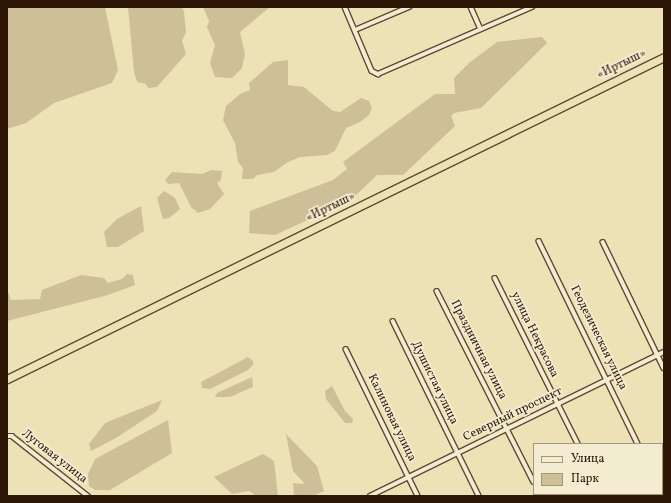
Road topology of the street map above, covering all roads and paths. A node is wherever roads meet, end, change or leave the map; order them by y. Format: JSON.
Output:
{"nodes":[{"id":1,"x":345,"y":7,"type":"edge"},
{"id":2,"x":409,"y":7,"type":"edge"},
{"id":3,"x":471,"y":7,"type":"edge"},
{"id":4,"x":532,"y":7,"type":"edge"},
{"id":5,"x":480,"y":29,"type":"junction"},
{"id":6,"x":355,"y":30,"type":"junction"},
{"id":7,"x":664,"y":56,"type":"edge"},
{"id":8,"x":539,"y":241,"type":"dead end"},
{"id":9,"x":603,"y":242,"type":"dead end"},
{"id":10,"x":495,"y":278,"type":"dead end"},
{"id":11,"x":437,"y":291,"type":"dead end"},
{"id":12,"x":393,"y":321,"type":"dead end"},
{"id":13,"x":346,"y":349,"type":"dead end"},
{"id":14,"x":664,"y":352,"type":"edge"},
{"id":15,"x":658,"y":355,"type":"junction"},
{"id":16,"x":664,"y":368,"type":"edge"},
{"id":17,"x":7,"y":379,"type":"edge"},
{"id":18,"x":607,"y":380,"type":"junction"},
{"id":19,"x":558,"y":404,"type":"junction"},
{"id":20,"x":507,"y":429,"type":"junction"},
{"id":21,"x":7,"y":436,"type":"edge"},
{"id":22,"x":578,"y":443,"type":"edge"},
{"id":23,"x":638,"y":443,"type":"edge"},
{"id":24,"x":458,"y":453,"type":"junction"},
{"id":25,"x":409,"y":477,"type":"junction"},
{"id":26,"x":533,"y":480,"type":"edge"},
{"id":27,"x":88,"y":496,"type":"edge"},
{"id":28,"x":370,"y":496,"type":"edge"},
{"id":29,"x":418,"y":496,"type":"edge"},
{"id":30,"x":479,"y":496,"type":"edge"}],
"edges":[{"from":1,"to":6,"type":"street"},
{"from":2,"to":6,"type":"street"},
{"from":3,"to":5,"type":"street"},
{"from":4,"to":5,"type":"street"},
{"from":5,"to":6,"type":"street"},
{"from":7,"to":17,"type":"highway","name":"«Иртыш»"},
{"from":8,"to":18,"type":"street","name":"Геодезическая улица"},
{"from":9,"to":15,"type":"street"},
{"from":10,"to":19,"type":"street","name":"улица Некрасова"},
{"from":11,"to":20,"type":"street","name":"Праздничная улица"},
{"from":12,"to":24,"type":"street","name":"Душистая улица"},
{"from":13,"to":25,"type":"street","name":"Калиновая улица"},
{"from":14,"to":15,"type":"street","name":"Северный проспект"},
{"from":15,"to":16,"type":"street"},
{"from":15,"to":18,"type":"street","name":"Северный проспект"},
{"from":18,"to":19,"type":"street","name":"Северный проспект"},
{"from":18,"to":23,"type":"street","name":"Геодезическая улица"},
{"from":19,"to":20,"type":"street","name":"Северный проспект"},
{"from":19,"to":22,"type":"street","name":"улица Некрасова"},
{"from":20,"to":24,"type":"street","name":"Северный проспект"},
{"from":20,"to":26,"type":"street","name":"Праздничная улица"},
{"from":21,"to":27,"type":"street","name":"Луговая улица"},
{"from":24,"to":25,"type":"street","name":"Северный проспект"},
{"from":24,"to":30,"type":"street","name":"Душистая улица"},
{"from":25,"to":28,"type":"street","name":"Северный проспект"},
{"from":25,"to":29,"type":"street","name":"Калиновая улица"}]}
